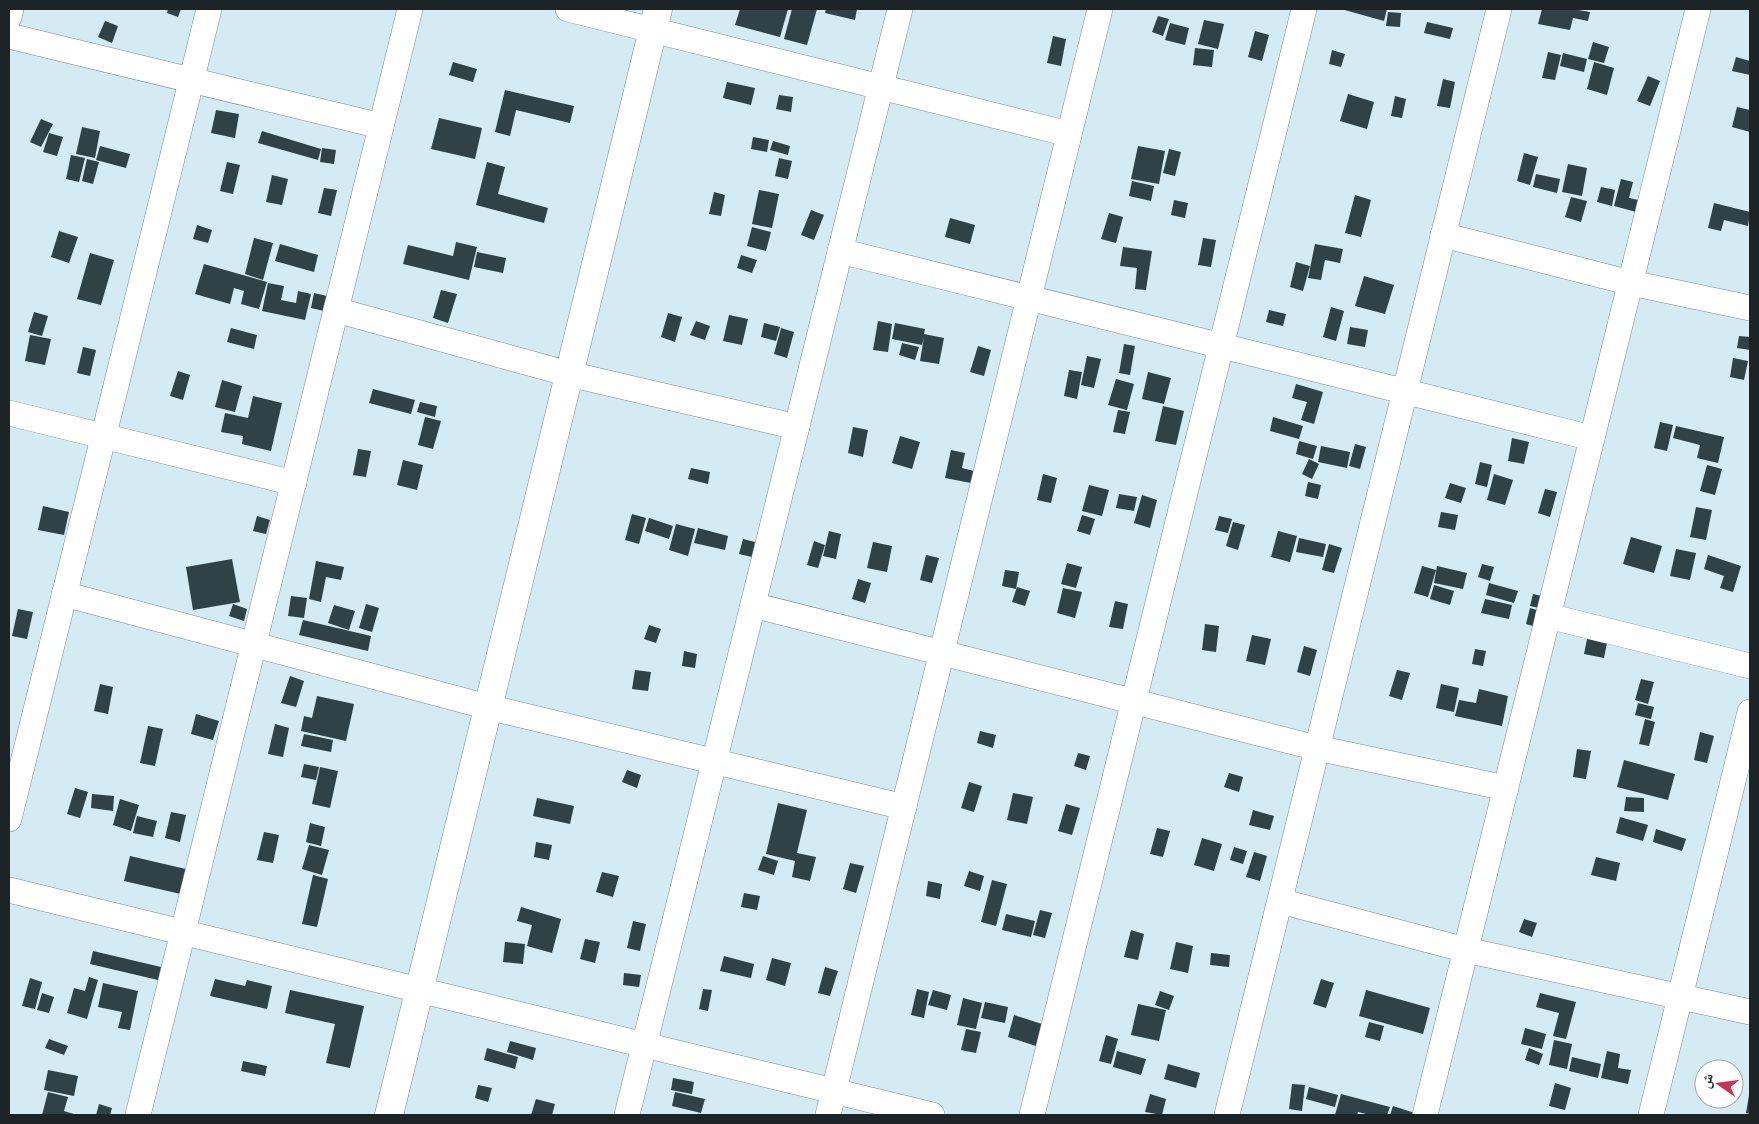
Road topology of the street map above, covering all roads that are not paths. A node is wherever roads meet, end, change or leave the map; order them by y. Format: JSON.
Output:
{"nodes":[{"id":1,"x":11,"y":9,"type":"edge"},
{"id":2,"x":209,"y":9,"type":"edge"},
{"id":3,"x":410,"y":9,"type":"edge"},
{"id":4,"x":568,"y":9,"type":"edge"},
{"id":5,"x":900,"y":9,"type":"edge"},
{"id":6,"x":1100,"y":9,"type":"edge"},
{"id":7,"x":1304,"y":9,"type":"edge"},
{"id":8,"x":1499,"y":9,"type":"edge"},
{"id":9,"x":1698,"y":9,"type":"edge"},
{"id":10,"x":9,"y":17,"type":"edge"},
{"id":11,"x":655,"y":19,"type":"edge"},
{"id":12,"x":9,"y":36,"type":"edge"},
{"id":13,"x":191,"y":80,"type":"junction"},
{"id":14,"x":881,"y":87,"type":"junction"},
{"id":15,"x":382,"y":126,"type":"junction"},
{"id":16,"x":1069,"y":134,"type":"junction"},
{"id":17,"x":1443,"y":236,"type":"junction"},
{"id":18,"x":840,"y":251,"type":"junction"},
{"id":19,"x":1631,"y":283,"type":"junction"},
{"id":20,"x":1029,"y":298,"type":"junction"},
{"id":21,"x":1750,"y":308,"type":"edge"},
{"id":22,"x":336,"y":310,"type":"junction"},
{"id":23,"x":1221,"y":346,"type":"junction"},
{"id":24,"x":569,"y":374,"type":"junction"},
{"id":25,"x":1405,"y":392,"type":"junction"},
{"id":26,"x":9,"y":413,"type":"edge"},
{"id":27,"x":797,"y":427,"type":"junction"},
{"id":28,"x":103,"y":437,"type":"junction"},
{"id":29,"x":1592,"y":438,"type":"junction"},
{"id":30,"x":294,"y":483,"type":"junction"},
{"id":31,"x":64,"y":594,"type":"junction"},
{"id":32,"x":753,"y":605,"type":"junction"},
{"id":33,"x":1548,"y":616,"type":"junction"},
{"id":34,"x":254,"y":646,"type":"junction"},
{"id":35,"x":941,"y":653,"type":"junction"},
{"id":36,"x":1750,"y":666,"type":"edge"},
{"id":37,"x":1134,"y":702,"type":"junction"},
{"id":38,"x":488,"y":707,"type":"junction"},
{"id":39,"x":1750,"y":712,"type":"edge"},
{"id":40,"x":1317,"y":748,"type":"junction"},
{"id":41,"x":714,"y":762,"type":"junction"},
{"id":42,"x":1506,"y":788,"type":"junction"},
{"id":43,"x":904,"y":807,"type":"junction"},
{"id":44,"x":9,"y":819,"type":"edge"},
{"id":45,"x":9,"y":890,"type":"edge"},
{"id":46,"x":1280,"y":901,"type":"junction"},
{"id":47,"x":183,"y":933,"type":"junction"},
{"id":48,"x":1466,"y":950,"type":"junction"},
{"id":49,"x":420,"y":991,"type":"junction"},
{"id":50,"x":1680,"y":996,"type":"junction"},
{"id":51,"x":1750,"y":1012,"type":"edge"},
{"id":52,"x":645,"y":1043,"type":"junction"},
{"id":53,"x":834,"y":1091,"type":"junction"},
{"id":54,"x":138,"y":1115,"type":"edge"},
{"id":55,"x":389,"y":1115,"type":"edge"},
{"id":56,"x":627,"y":1115,"type":"edge"},
{"id":57,"x":828,"y":1115,"type":"edge"},
{"id":58,"x":932,"y":1115,"type":"edge"},
{"id":59,"x":1032,"y":1115,"type":"edge"},
{"id":60,"x":1227,"y":1115,"type":"edge"},
{"id":61,"x":1425,"y":1115,"type":"edge"},
{"id":62,"x":1651,"y":1115,"type":"edge"}],
"edges":[{"from":1,"to":10,"type":"street"},
{"from":2,"to":13,"type":"street"},
{"from":3,"to":15,"type":"street"},
{"from":4,"to":11,"type":"street"},
{"from":5,"to":14,"type":"street"},
{"from":6,"to":16,"type":"street"},
{"from":7,"to":23,"type":"street"},
{"from":8,"to":17,"type":"street"},
{"from":9,"to":19,"type":"street"},
{"from":11,"to":14,"type":"street"},
{"from":11,"to":24,"type":"street"},
{"from":12,"to":13,"type":"street"},
{"from":13,"to":15,"type":"street"},
{"from":13,"to":28,"type":"street"},
{"from":14,"to":16,"type":"street"},
{"from":14,"to":18,"type":"street"},
{"from":15,"to":22,"type":"street"},
{"from":16,"to":20,"type":"street"},
{"from":17,"to":19,"type":"street"},
{"from":17,"to":25,"type":"street"},
{"from":18,"to":20,"type":"street"},
{"from":18,"to":27,"type":"street"},
{"from":19,"to":21,"type":"street"},
{"from":19,"to":29,"type":"street"},
{"from":20,"to":23,"type":"street"},
{"from":20,"to":35,"type":"street"},
{"from":22,"to":24,"type":"street"},
{"from":22,"to":30,"type":"street"},
{"from":23,"to":25,"type":"street"},
{"from":23,"to":37,"type":"street"},
{"from":24,"to":27,"type":"street"},
{"from":24,"to":38,"type":"street"},
{"from":25,"to":29,"type":"street"},
{"from":25,"to":40,"type":"street"},
{"from":26,"to":28,"type":"street"},
{"from":27,"to":32,"type":"street"},
{"from":28,"to":30,"type":"street"},
{"from":28,"to":31,"type":"street"},
{"from":29,"to":33,"type":"street"},
{"from":30,"to":34,"type":"street"},
{"from":31,"to":34,"type":"street"},
{"from":31,"to":44,"type":"street"},
{"from":32,"to":35,"type":"street"},
{"from":32,"to":41,"type":"street"},
{"from":33,"to":36,"type":"street"},
{"from":33,"to":42,"type":"street"},
{"from":34,"to":38,"type":"street"},
{"from":34,"to":47,"type":"street"},
{"from":35,"to":37,"type":"street"},
{"from":35,"to":43,"type":"street"},
{"from":37,"to":40,"type":"street"},
{"from":37,"to":59,"type":"street"},
{"from":38,"to":41,"type":"street"},
{"from":38,"to":49,"type":"street"},
{"from":39,"to":50,"type":"street"},
{"from":40,"to":42,"type":"street"},
{"from":40,"to":46,"type":"street"},
{"from":41,"to":43,"type":"street"},
{"from":41,"to":52,"type":"street"},
{"from":42,"to":48,"type":"street"},
{"from":43,"to":53,"type":"street"},
{"from":45,"to":47,"type":"street"},
{"from":46,"to":48,"type":"street"},
{"from":46,"to":60,"type":"street"},
{"from":47,"to":49,"type":"street"},
{"from":47,"to":54,"type":"street"},
{"from":48,"to":50,"type":"street"},
{"from":48,"to":61,"type":"street"},
{"from":49,"to":52,"type":"street"},
{"from":49,"to":55,"type":"street"},
{"from":50,"to":51,"type":"street"},
{"from":50,"to":62,"type":"street"},
{"from":52,"to":53,"type":"street"},
{"from":52,"to":56,"type":"street"},
{"from":53,"to":57,"type":"street"},
{"from":53,"to":58,"type":"street"}]}
